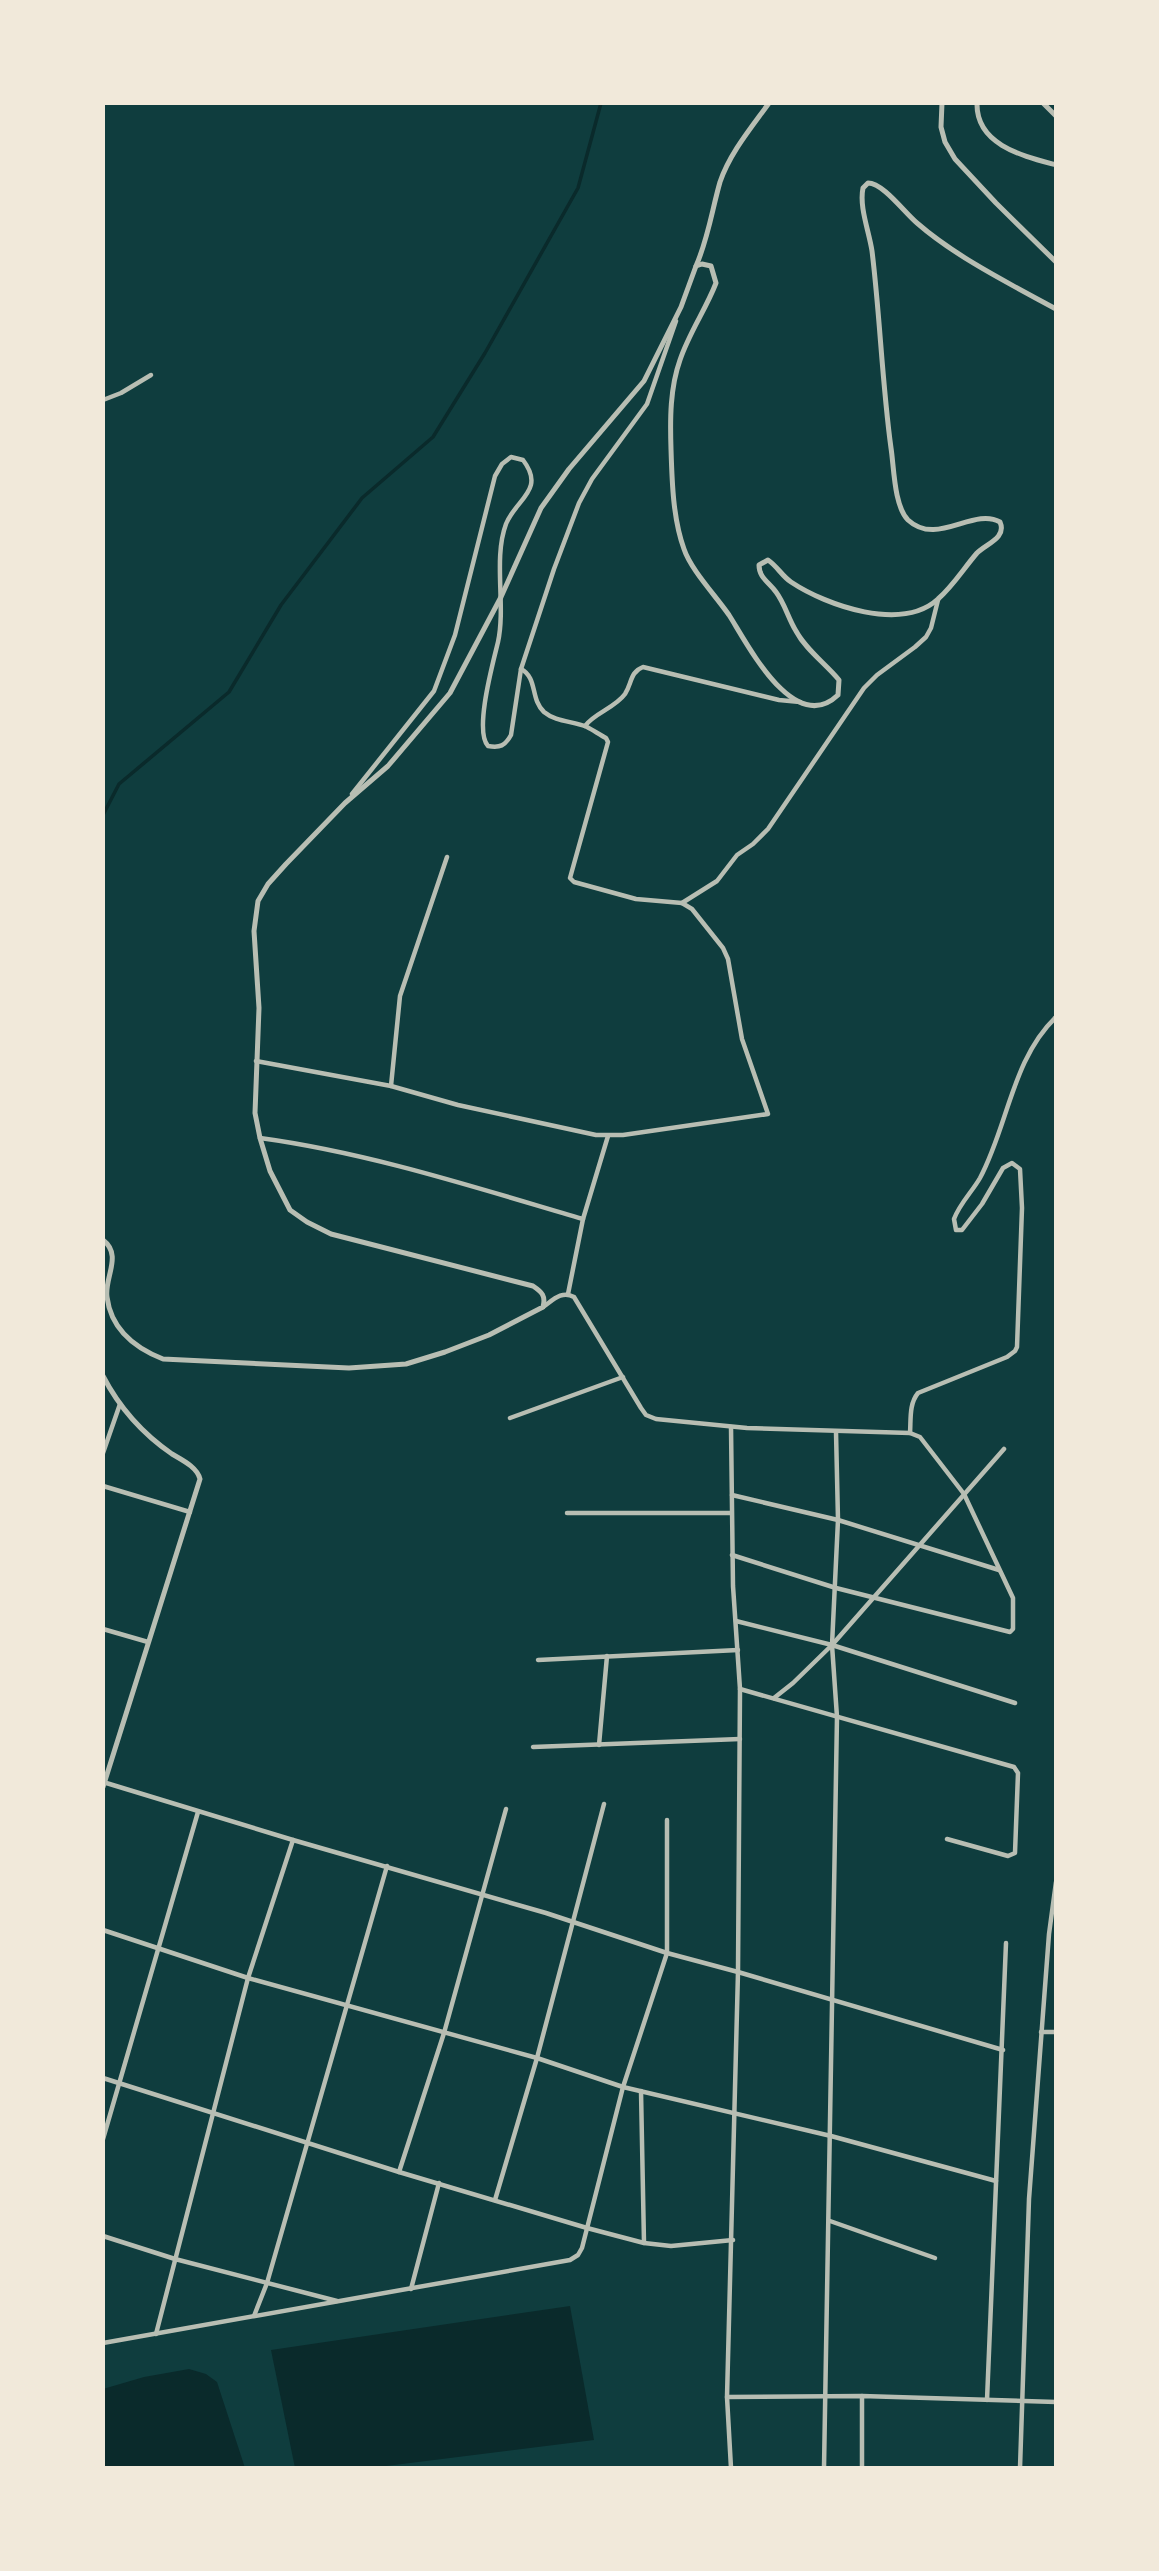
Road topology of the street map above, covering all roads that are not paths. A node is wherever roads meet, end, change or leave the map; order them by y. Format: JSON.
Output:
{"nodes":[{"id":1,"x":769,"y":103,"type":"edge"},
{"id":2,"x":942,"y":103,"type":"edge"},
{"id":3,"x":977,"y":103,"type":"edge"},
{"id":4,"x":1044,"y":103,"type":"edge"},
{"id":5,"x":1056,"y":116,"type":"edge"},
{"id":6,"x":1056,"y":165,"type":"edge"},
{"id":7,"x":1056,"y":262,"type":"edge"},
{"id":8,"x":696,"y":266,"type":"junction"},
{"id":9,"x":681,"y":307,"type":"junction"},
{"id":10,"x":1056,"y":309,"type":"edge"},
{"id":11,"x":151,"y":375,"type":"dead end"},
{"id":12,"x":103,"y":400,"type":"edge"},
{"id":13,"x":501,"y":597,"type":"junction"},
{"id":14,"x":938,"y":600,"type":"junction"},
{"id":15,"x":522,"y":669,"type":"junction"},
{"id":16,"x":800,"y":703,"type":"junction"},
{"id":17,"x":585,"y":726,"type":"junction"},
{"id":18,"x":345,"y":803,"type":"junction"},
{"id":19,"x":447,"y":857,"type":"dead end"},
{"id":20,"x":682,"y":903,"type":"junction"},
{"id":21,"x":1056,"y":1017,"type":"edge"},
{"id":22,"x":256,"y":1061,"type":"junction"},
{"id":23,"x":391,"y":1086,"type":"junction"},
{"id":24,"x":608,"y":1136,"type":"junction"},
{"id":25,"x":260,"y":1138,"type":"junction"},
{"id":26,"x":583,"y":1219,"type":"junction"},
{"id":27,"x":103,"y":1240,"type":"edge"},
{"id":28,"x":568,"y":1294,"type":"junction"},
{"id":29,"x":543,"y":1307,"type":"junction"},
{"id":30,"x":103,"y":1376,"type":"edge"},
{"id":31,"x":623,"y":1377,"type":"junction"},
{"id":32,"x":120,"y":1404,"type":"junction"},
{"id":33,"x":510,"y":1418,"type":"dead end"},
{"id":34,"x":731,"y":1427,"type":"junction"},
{"id":35,"x":836,"y":1432,"type":"junction"},
{"id":36,"x":910,"y":1433,"type":"junction"},
{"id":37,"x":1004,"y":1449,"type":"dead end"},
{"id":38,"x":103,"y":1453,"type":"edge"},
{"id":39,"x":103,"y":1486,"type":"edge"},
{"id":40,"x":964,"y":1494,"type":"junction"},
{"id":41,"x":731,"y":1495,"type":"junction"},
{"id":42,"x":190,"y":1512,"type":"junction"},
{"id":43,"x":567,"y":1513,"type":"dead end"},
{"id":44,"x":732,"y":1513,"type":"junction"},
{"id":45,"x":838,"y":1520,"type":"junction"},
{"id":46,"x":920,"y":1545,"type":"junction"},
{"id":47,"x":732,"y":1555,"type":"junction"},
{"id":48,"x":1000,"y":1571,"type":"junction"},
{"id":49,"x":836,"y":1588,"type":"junction"},
{"id":50,"x":872,"y":1598,"type":"junction"},
{"id":51,"x":736,"y":1621,"type":"junction"},
{"id":52,"x":103,"y":1629,"type":"edge"},
{"id":53,"x":148,"y":1642,"type":"junction"},
{"id":54,"x":832,"y":1645,"type":"junction"},
{"id":55,"x":738,"y":1650,"type":"junction"},
{"id":56,"x":607,"y":1656,"type":"junction"},
{"id":57,"x":538,"y":1660,"type":"dead end"},
{"id":58,"x":740,"y":1689,"type":"junction"},
{"id":59,"x":773,"y":1699,"type":"junction"},
{"id":60,"x":1015,"y":1703,"type":"dead end"},
{"id":61,"x":837,"y":1717,"type":"junction"},
{"id":62,"x":740,"y":1739,"type":"junction"},
{"id":63,"x":599,"y":1745,"type":"junction"},
{"id":64,"x":533,"y":1747,"type":"dead end"},
{"id":65,"x":104,"y":1784,"type":"edge"},
{"id":66,"x":604,"y":1804,"type":"dead end"},
{"id":67,"x":506,"y":1809,"type":"dead end"},
{"id":68,"x":198,"y":1812,"type":"junction"},
{"id":69,"x":667,"y":1820,"type":"dead end"},
{"id":70,"x":947,"y":1839,"type":"dead end"},
{"id":71,"x":293,"y":1840,"type":"junction"},
{"id":72,"x":387,"y":1866,"type":"junction"},
{"id":73,"x":1056,"y":1882,"type":"edge"},
{"id":74,"x":482,"y":1894,"type":"junction"},
{"id":75,"x":1054,"y":1908,"type":"edge"},
{"id":76,"x":572,"y":1921,"type":"junction"},
{"id":77,"x":103,"y":1930,"type":"edge"},
{"id":78,"x":1006,"y":1943,"type":"dead end"},
{"id":79,"x":157,"y":1948,"type":"junction"},
{"id":80,"x":667,"y":1953,"type":"junction"},
{"id":81,"x":738,"y":1972,"type":"junction"},
{"id":82,"x":248,"y":1978,"type":"junction"},
{"id":83,"x":832,"y":2001,"type":"junction"},
{"id":84,"x":346,"y":2005,"type":"junction"},
{"id":85,"x":1041,"y":2032,"type":"junction"},
{"id":86,"x":1056,"y":2032,"type":"edge"},
{"id":87,"x":444,"y":2033,"type":"junction"},
{"id":88,"x":1003,"y":2050,"type":"junction"},
{"id":89,"x":537,"y":2058,"type":"junction"},
{"id":90,"x":103,"y":2078,"type":"edge"},
{"id":91,"x":118,"y":2083,"type":"junction"},
{"id":92,"x":623,"y":2087,"type":"junction"},
{"id":93,"x":641,"y":2091,"type":"junction"},
{"id":94,"x":213,"y":2113,"type":"junction"},
{"id":95,"x":735,"y":2115,"type":"junction"},
{"id":96,"x":831,"y":2136,"type":"junction"},
{"id":97,"x":103,"y":2139,"type":"edge"},
{"id":98,"x":308,"y":2142,"type":"junction"},
{"id":99,"x":399,"y":2172,"type":"junction"},
{"id":100,"x":996,"y":2180,"type":"junction"},
{"id":101,"x":439,"y":2183,"type":"junction"},
{"id":102,"x":495,"y":2200,"type":"junction"},
{"id":103,"x":830,"y":2221,"type":"junction"},
{"id":104,"x":587,"y":2228,"type":"junction"},
{"id":105,"x":103,"y":2236,"type":"edge"},
{"id":106,"x":733,"y":2240,"type":"junction"},
{"id":107,"x":645,"y":2243,"type":"junction"},
{"id":108,"x":935,"y":2258,"type":"dead end"},
{"id":109,"x":175,"y":2259,"type":"junction"},
{"id":110,"x":267,"y":2283,"type":"junction"},
{"id":111,"x":411,"y":2289,"type":"junction"},
{"id":112,"x":342,"y":2302,"type":"junction"},
{"id":113,"x":254,"y":2317,"type":"junction"},
{"id":114,"x":156,"y":2334,"type":"junction"},
{"id":115,"x":103,"y":2343,"type":"edge"},
{"id":116,"x":862,"y":2396,"type":"junction"},
{"id":117,"x":727,"y":2397,"type":"junction"},
{"id":118,"x":826,"y":2397,"type":"junction"},
{"id":119,"x":987,"y":2400,"type":"junction"},
{"id":120,"x":1024,"y":2402,"type":"junction"},
{"id":121,"x":1056,"y":2402,"type":"edge"},
{"id":122,"x":731,"y":2468,"type":"edge"},
{"id":123,"x":824,"y":2468,"type":"edge"},
{"id":124,"x":862,"y":2468,"type":"edge"},
{"id":125,"x":1020,"y":2468,"type":"edge"}],
"edges":[{"from":1,"to":8,"type":"street"},
{"from":2,"to":7,"type":"street"},
{"from":3,"to":6,"type":"street"},
{"from":4,"to":5,"type":"street"},
{"from":8,"to":9,"type":"street"},
{"from":8,"to":16,"type":"street"},
{"from":9,"to":13,"type":"street"},
{"from":9,"to":15,"type":"street"},
{"from":10,"to":14,"type":"street"},
{"from":11,"to":12,"type":"street"},
{"from":13,"to":15,"type":"street"},
{"from":13,"to":18,"type":"street"},
{"from":13,"to":18,"type":"street"},
{"from":14,"to":16,"type":"street"},
{"from":14,"to":20,"type":"street"},
{"from":15,"to":17,"type":"street"},
{"from":16,"to":17,"type":"street"},
{"from":17,"to":20,"type":"street"},
{"from":18,"to":22,"type":"street"},
{"from":19,"to":23,"type":"street"},
{"from":20,"to":24,"type":"street"},
{"from":21,"to":36,"type":"street"},
{"from":22,"to":23,"type":"street"},
{"from":22,"to":25,"type":"street"},
{"from":23,"to":24,"type":"street"},
{"from":24,"to":26,"type":"street"},
{"from":25,"to":26,"type":"street"},
{"from":25,"to":29,"type":"street"},
{"from":26,"to":28,"type":"street"},
{"from":27,"to":29,"type":"street"},
{"from":28,"to":29,"type":"street"},
{"from":28,"to":31,"type":"street"},
{"from":30,"to":32,"type":"street"},
{"from":31,"to":33,"type":"street"},
{"from":31,"to":34,"type":"street"},
{"from":32,"to":38,"type":"street"},
{"from":32,"to":42,"type":"street"},
{"from":34,"to":35,"type":"street"},
{"from":34,"to":41,"type":"street"},
{"from":35,"to":36,"type":"street"},
{"from":35,"to":45,"type":"street"},
{"from":36,"to":40,"type":"street"},
{"from":37,"to":40,"type":"street"},
{"from":39,"to":42,"type":"street"},
{"from":40,"to":46,"type":"street"},
{"from":40,"to":48,"type":"street"},
{"from":41,"to":44,"type":"street"},
{"from":41,"to":45,"type":"street"},
{"from":42,"to":53,"type":"street"},
{"from":43,"to":44,"type":"street"},
{"from":44,"to":47,"type":"street"},
{"from":45,"to":46,"type":"street"},
{"from":45,"to":49,"type":"street"},
{"from":46,"to":48,"type":"street"},
{"from":46,"to":50,"type":"street"},
{"from":47,"to":49,"type":"street"},
{"from":47,"to":51,"type":"street"},
{"from":48,"to":50,"type":"street"},
{"from":49,"to":50,"type":"street"},
{"from":49,"to":54,"type":"street"},
{"from":50,"to":54,"type":"street"},
{"from":51,"to":54,"type":"street"},
{"from":51,"to":55,"type":"street"},
{"from":52,"to":53,"type":"street"},
{"from":53,"to":65,"type":"street"},
{"from":54,"to":59,"type":"street"},
{"from":54,"to":60,"type":"street"},
{"from":54,"to":61,"type":"street"},
{"from":55,"to":56,"type":"street"},
{"from":55,"to":58,"type":"street"},
{"from":56,"to":57,"type":"street"},
{"from":56,"to":63,"type":"street"},
{"from":58,"to":59,"type":"street"},
{"from":58,"to":62,"type":"street"},
{"from":59,"to":61,"type":"street"},
{"from":61,"to":70,"type":"street"},
{"from":61,"to":83,"type":"street"},
{"from":62,"to":63,"type":"street"},
{"from":62,"to":81,"type":"street"},
{"from":63,"to":64,"type":"street"},
{"from":65,"to":68,"type":"street"},
{"from":66,"to":76,"type":"street"},
{"from":67,"to":74,"type":"street"},
{"from":68,"to":71,"type":"street"},
{"from":68,"to":79,"type":"street"},
{"from":69,"to":80,"type":"street"},
{"from":71,"to":72,"type":"street"},
{"from":71,"to":82,"type":"street"},
{"from":72,"to":74,"type":"street"},
{"from":72,"to":84,"type":"street"},
{"from":73,"to":75,"type":"street"},
{"from":74,"to":76,"type":"street"},
{"from":74,"to":87,"type":"street"},
{"from":75,"to":85,"type":"street"},
{"from":76,"to":80,"type":"street"},
{"from":76,"to":89,"type":"street"},
{"from":77,"to":79,"type":"street"},
{"from":78,"to":88,"type":"street"},
{"from":79,"to":82,"type":"street"},
{"from":79,"to":91,"type":"street"},
{"from":80,"to":81,"type":"street"},
{"from":80,"to":92,"type":"street"},
{"from":81,"to":83,"type":"street"},
{"from":81,"to":95,"type":"street"},
{"from":82,"to":84,"type":"street"},
{"from":82,"to":94,"type":"street"},
{"from":83,"to":88,"type":"street"},
{"from":83,"to":96,"type":"street"},
{"from":84,"to":87,"type":"street"},
{"from":84,"to":98,"type":"street"},
{"from":85,"to":86,"type":"street"},
{"from":85,"to":120,"type":"street"},
{"from":87,"to":89,"type":"street"},
{"from":87,"to":99,"type":"street"},
{"from":88,"to":100,"type":"street"},
{"from":89,"to":92,"type":"street"},
{"from":89,"to":102,"type":"street"},
{"from":90,"to":91,"type":"street"},
{"from":91,"to":94,"type":"street"},
{"from":91,"to":97,"type":"street"},
{"from":92,"to":93,"type":"street"},
{"from":92,"to":104,"type":"street"},
{"from":93,"to":95,"type":"street"},
{"from":93,"to":107,"type":"street"},
{"from":94,"to":98,"type":"street"},
{"from":94,"to":109,"type":"street"},
{"from":95,"to":96,"type":"street"},
{"from":95,"to":106,"type":"street"},
{"from":96,"to":100,"type":"street"},
{"from":96,"to":103,"type":"street"},
{"from":98,"to":99,"type":"street"},
{"from":98,"to":110,"type":"street"},
{"from":99,"to":101,"type":"street"},
{"from":100,"to":119,"type":"street"},
{"from":101,"to":102,"type":"street"},
{"from":101,"to":111,"type":"street"},
{"from":102,"to":104,"type":"street"},
{"from":103,"to":108,"type":"street"},
{"from":103,"to":118,"type":"street"},
{"from":104,"to":107,"type":"street"},
{"from":104,"to":111,"type":"street"},
{"from":105,"to":109,"type":"street"},
{"from":106,"to":107,"type":"street"},
{"from":106,"to":117,"type":"street"},
{"from":109,"to":110,"type":"street"},
{"from":109,"to":114,"type":"street"},
{"from":110,"to":112,"type":"street"},
{"from":110,"to":113,"type":"street"},
{"from":111,"to":112,"type":"street"},
{"from":112,"to":113,"type":"street"},
{"from":113,"to":114,"type":"street"},
{"from":114,"to":115,"type":"street"},
{"from":116,"to":118,"type":"street"},
{"from":116,"to":119,"type":"street"},
{"from":116,"to":124,"type":"street"},
{"from":117,"to":118,"type":"street"},
{"from":117,"to":122,"type":"street"},
{"from":118,"to":123,"type":"street"},
{"from":119,"to":120,"type":"street"},
{"from":120,"to":121,"type":"street"},
{"from":120,"to":125,"type":"street"}]}
